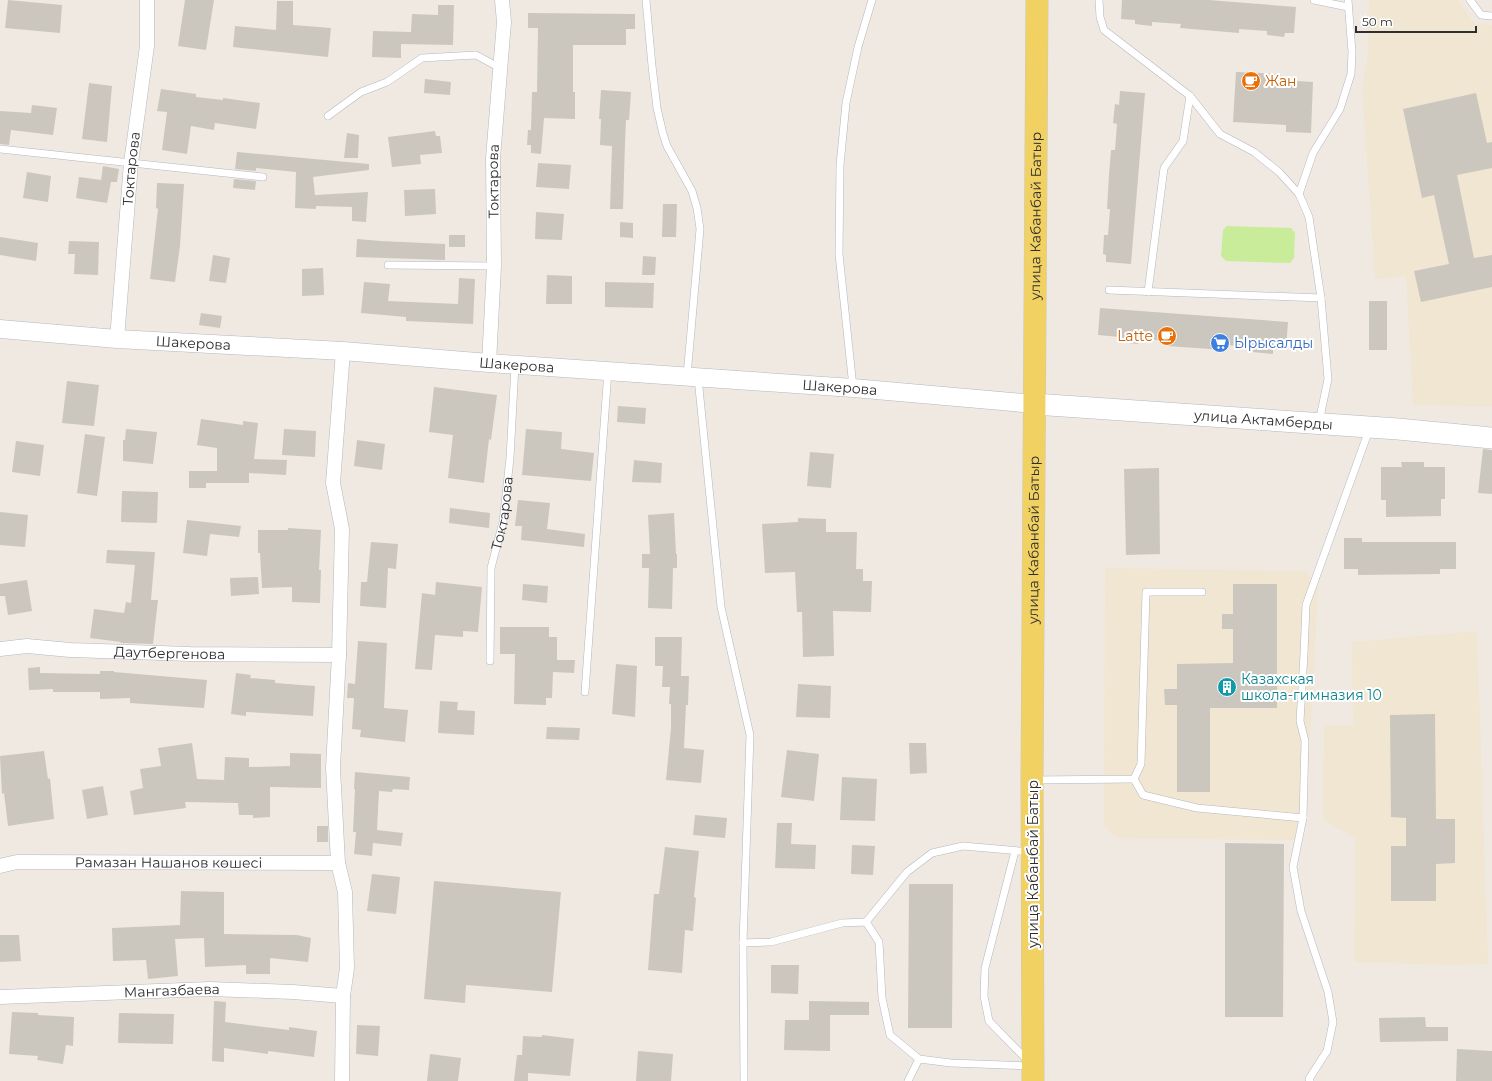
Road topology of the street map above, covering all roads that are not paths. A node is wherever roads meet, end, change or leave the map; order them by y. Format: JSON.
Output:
{"nodes":[{"id":1,"x":147,"y":0,"type":"edge"},
{"id":2,"x":502,"y":0,"type":"edge"},
{"id":3,"x":646,"y":0,"type":"edge"},
{"id":4,"x":872,"y":0,"type":"edge"},
{"id":5,"x":1037,"y":0,"type":"edge"},
{"id":6,"x":1099,"y":0,"type":"edge"},
{"id":7,"x":1314,"y":0,"type":"edge"},
{"id":8,"x":1470,"y":0,"type":"edge"},
{"id":9,"x":1348,"y":3,"type":"edge"},
{"id":10,"x":1492,"y":16,"type":"edge"},
{"id":11,"x":500,"y":68,"type":"junction"},
{"id":12,"x":1190,"y":96,"type":"junction"},
{"id":13,"x":328,"y":116,"type":"dead end"},
{"id":14,"x":0,"y":149,"type":"edge"},
{"id":15,"x":132,"y":163,"type":"junction"},
{"id":16,"x":263,"y":177,"type":"dead end"},
{"id":17,"x":1299,"y":194,"type":"junction"},
{"id":18,"x":388,"y":265,"type":"dead end"},
{"id":19,"x":494,"y":266,"type":"junction"},
{"id":20,"x":1109,"y":290,"type":"dead end"},
{"id":21,"x":1148,"y":292,"type":"junction"},
{"id":22,"x":1321,"y":298,"type":"junction"},
{"id":23,"x":0,"y":329,"type":"edge"},
{"id":24,"x":117,"y":338,"type":"junction"},
{"id":25,"x":343,"y":351,"type":"junction"},
{"id":26,"x":489,"y":363,"type":"junction"},
{"id":27,"x":515,"y":365,"type":"junction"},
{"id":28,"x":608,"y":370,"type":"junction"},
{"id":29,"x":692,"y":377,"type":"junction"},
{"id":30,"x":853,"y":388,"type":"junction"},
{"id":31,"x":1034,"y":404,"type":"junction"},
{"id":32,"x":1318,"y":424,"type":"junction"},
{"id":33,"x":1369,"y":427,"type":"junction"},
{"id":34,"x":1492,"y":438,"type":"edge"},
{"id":35,"x":1202,"y":592,"type":"dead end"},
{"id":36,"x":0,"y":649,"type":"edge"},
{"id":37,"x":340,"y":655,"type":"junction"},
{"id":38,"x":490,"y":661,"type":"dead end"},
{"id":39,"x":585,"y":692,"type":"dead end"},
{"id":40,"x":1134,"y":778,"type":"junction"},
{"id":41,"x":1032,"y":780,"type":"junction"},
{"id":42,"x":1303,"y":818,"type":"junction"},
{"id":43,"x":1024,"y":851,"type":"junction"},
{"id":44,"x":338,"y":863,"type":"junction"},
{"id":45,"x":0,"y":866,"type":"edge"},
{"id":46,"x":866,"y":922,"type":"junction"},
{"id":47,"x":743,"y":942,"type":"junction"},
{"id":48,"x":343,"y":996,"type":"junction"},
{"id":49,"x":0,"y":997,"type":"edge"},
{"id":50,"x":919,"y":1059,"type":"junction"},
{"id":51,"x":1034,"y":1074,"type":"edge"},
{"id":52,"x":342,"y":1081,"type":"edge"},
{"id":53,"x":744,"y":1081,"type":"edge"},
{"id":54,"x":908,"y":1081,"type":"edge"},
{"id":55,"x":1310,"y":1081,"type":"edge"}],
"edges":[{"from":1,"to":15,"type":"street","name":"Токтарова"},
{"from":2,"to":11,"type":"street","name":"Токтарова"},
{"from":3,"to":29,"type":"lane"},
{"from":4,"to":30,"type":"lane"},
{"from":5,"to":31,"type":"main road","name":"улица Кабанбай Батыр"},
{"from":6,"to":12,"type":"lane"},
{"from":7,"to":9,"type":"lane"},
{"from":8,"to":10,"type":"lane"},
{"from":9,"to":17,"type":"lane"},
{"from":11,"to":13,"type":"lane"},
{"from":11,"to":19,"type":"street","name":"Токтарова"},
{"from":12,"to":17,"type":"lane"},
{"from":12,"to":21,"type":"lane"},
{"from":14,"to":15,"type":"lane"},
{"from":15,"to":16,"type":"lane"},
{"from":15,"to":24,"type":"street","name":"Токтарова"},
{"from":17,"to":22,"type":"lane"},
{"from":18,"to":19,"type":"lane"},
{"from":19,"to":26,"type":"street","name":"Токтарова"},
{"from":20,"to":21,"type":"lane"},
{"from":21,"to":22,"type":"lane"},
{"from":22,"to":32,"type":"lane"},
{"from":23,"to":24,"type":"street","name":"Шакерова"},
{"from":24,"to":25,"type":"street","name":"Шакерова"},
{"from":25,"to":26,"type":"street","name":"Шакерова"},
{"from":25,"to":37,"type":"street"},
{"from":26,"to":27,"type":"street","name":"Шакерова"},
{"from":27,"to":28,"type":"street","name":"Шакерова"},
{"from":27,"to":38,"type":"lane","name":"Токтарова"},
{"from":28,"to":29,"type":"street","name":"Шакерова"},
{"from":28,"to":39,"type":"lane"},
{"from":29,"to":30,"type":"street","name":"Шакерова"},
{"from":29,"to":47,"type":"lane"},
{"from":30,"to":31,"type":"street","name":"Шакерова"},
{"from":31,"to":32,"type":"main road","name":"улица Актамберды"},
{"from":31,"to":41,"type":"main road","name":"улица Кабанбай Батыр"},
{"from":32,"to":33,"type":"main road","name":"улица Актамберды"},
{"from":33,"to":34,"type":"main road","name":"улица Актамберды"},
{"from":33,"to":42,"type":"lane"},
{"from":35,"to":40,"type":"lane"},
{"from":36,"to":37,"type":"street","name":"Даутбергенова"},
{"from":37,"to":44,"type":"street"},
{"from":40,"to":41,"type":"lane"},
{"from":40,"to":42,"type":"lane"},
{"from":41,"to":43,"type":"main road","name":"улица Кабанбай Батыр"},
{"from":42,"to":55,"type":"lane"},
{"from":43,"to":46,"type":"lane"},
{"from":43,"to":51,"type":"main road","name":"улица Кабанбай Батыр"},
{"from":43,"to":51,"type":"lane"},
{"from":44,"to":45,"type":"street","name":"Рамазан Нашанов көшесі"},
{"from":44,"to":48,"type":"street"},
{"from":46,"to":47,"type":"lane"},
{"from":46,"to":50,"type":"lane"},
{"from":47,"to":53,"type":"lane"},
{"from":48,"to":49,"type":"street","name":"Мангазбаева"},
{"from":48,"to":52,"type":"street"},
{"from":50,"to":51,"type":"lane"},
{"from":50,"to":54,"type":"lane"}]}
